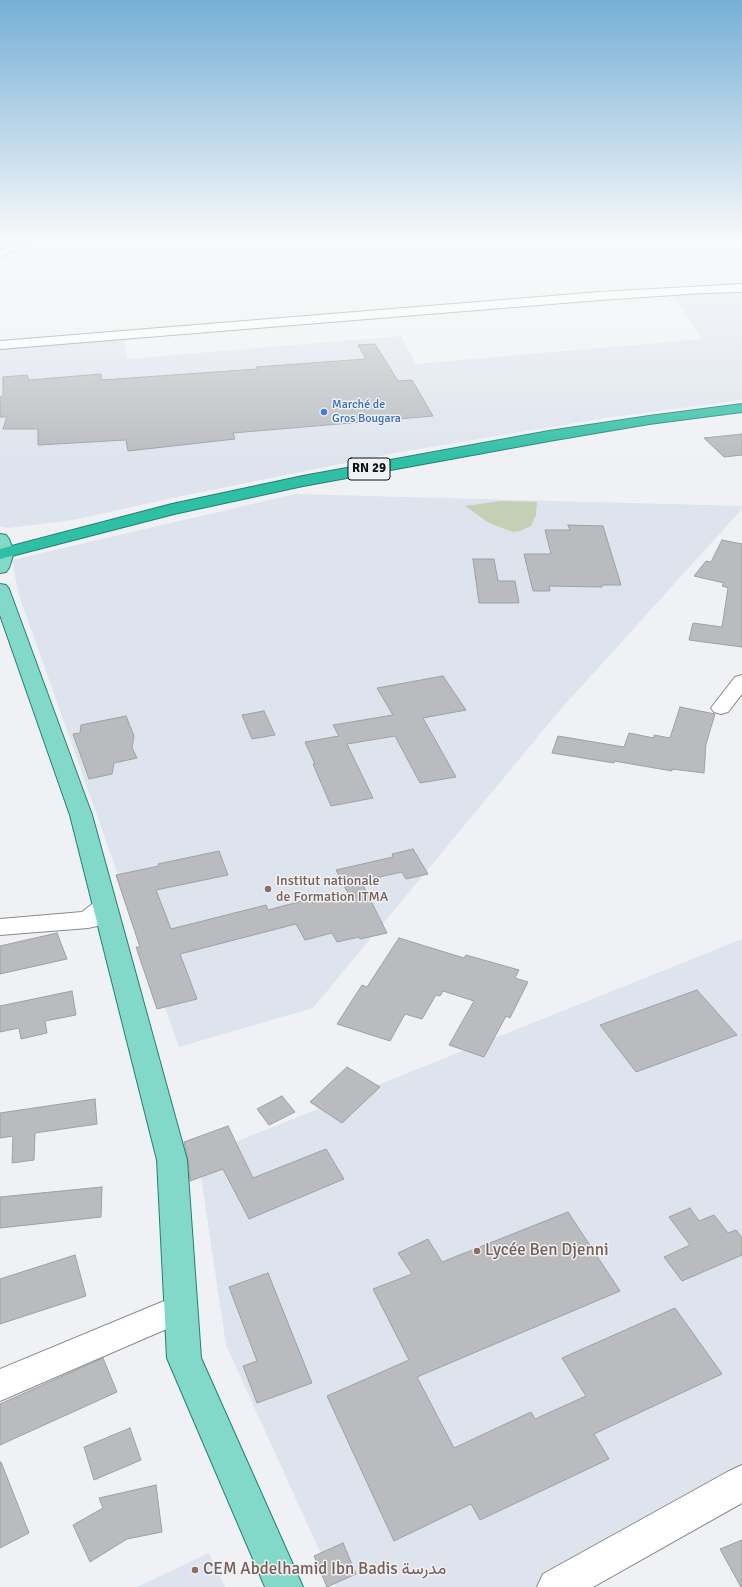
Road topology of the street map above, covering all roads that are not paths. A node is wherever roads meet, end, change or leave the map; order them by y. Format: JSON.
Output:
{"nodes":[{"id":1,"x":379,"y":314,"type":"edge"},
{"id":2,"x":0,"y":345,"type":"edge"},
{"id":3,"x":742,"y":400,"type":"edge"},
{"id":4,"x":742,"y":408,"type":"edge"},
{"id":5,"x":1,"y":563,"type":"edge"},
{"id":6,"x":742,"y":681,"type":"edge"},
{"id":7,"x":720,"y":708,"type":"dead end"},
{"id":8,"x":105,"y":906,"type":"junction"},
{"id":9,"x":0,"y":927,"type":"edge"},
{"id":10,"x":181,"y":1308,"type":"junction"},
{"id":11,"x":0,"y":1385,"type":"edge"},
{"id":12,"x":742,"y":1483,"type":"edge"},
{"id":13,"x":284,"y":1587,"type":"edge"},
{"id":14,"x":556,"y":1587,"type":"edge"}],
"edges":[{"from":1,"to":2,"type":"street"},
{"from":3,"to":5,"type":"highway","number":"RN 29"},
{"from":4,"to":5,"type":"highway","number":"RN 29"},
{"from":5,"to":8,"type":"main road"},
{"from":6,"to":7,"type":"street"},
{"from":8,"to":9,"type":"street"},
{"from":8,"to":10,"type":"main road"},
{"from":10,"to":11,"type":"street"},
{"from":10,"to":13,"type":"main road"},
{"from":12,"to":14,"type":"street"}]}
